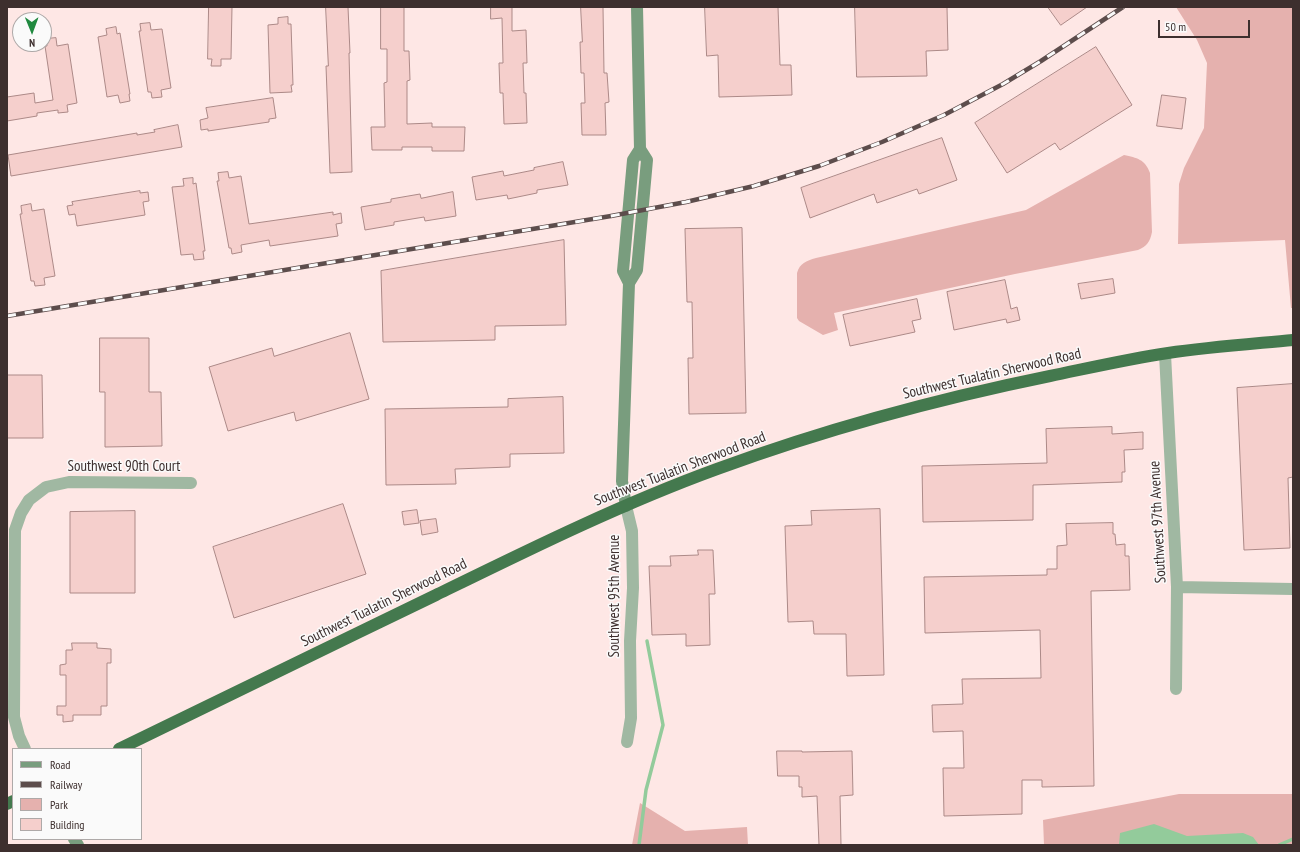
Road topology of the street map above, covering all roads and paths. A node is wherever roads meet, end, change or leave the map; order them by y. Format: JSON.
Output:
{"nodes":[{"id":1,"x":637,"y":7,"type":"edge"},
{"id":2,"x":1293,"y":340,"type":"edge"},
{"id":3,"x":1165,"y":354,"type":"junction"},
{"id":4,"x":191,"y":483,"type":"dead end"},
{"id":5,"x":626,"y":506,"type":"junction"},
{"id":6,"x":1177,"y":587,"type":"junction"},
{"id":7,"x":1293,"y":589,"type":"edge"},
{"id":8,"x":1176,"y":689,"type":"dead end"},
{"id":9,"x":627,"y":742,"type":"dead end"},
{"id":10,"x":25,"y":748,"type":"edge"},
{"id":11,"x":121,"y":748,"type":"edge"}],
"edges":[{"from":1,"to":5,"type":"street","name":"Southwest 95th Avenue"},
{"from":2,"to":3,"type":"highway","name":"Southwest Tualatin Sherwood Road"},
{"from":3,"to":5,"type":"highway","name":"Southwest Tualatin Sherwood Road"},
{"from":3,"to":6,"type":"street","name":"Southwest 97th Avenue"},
{"from":4,"to":10,"type":"street","name":"Southwest 90th Court"},
{"from":5,"to":9,"type":"street","name":"Southwest 95th Avenue"},
{"from":5,"to":11,"type":"highway","name":"Southwest Tualatin Sherwood Road"},
{"from":6,"to":7,"type":"street"},
{"from":6,"to":8,"type":"street","name":"Southwest 97th Avenue"}]}
